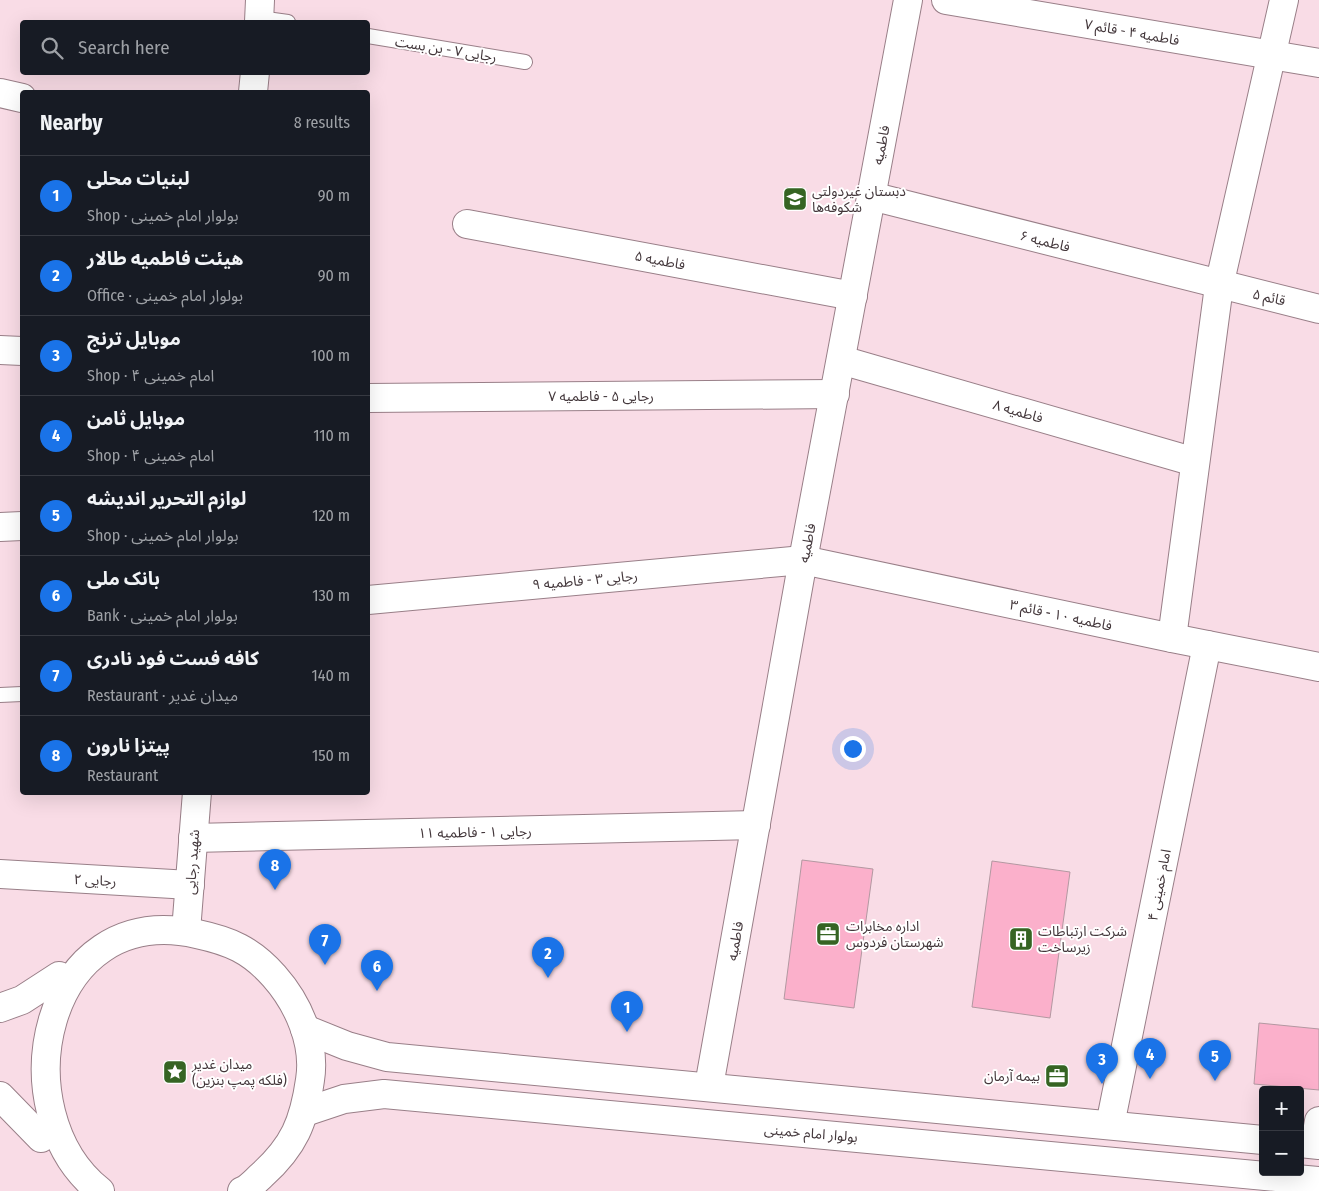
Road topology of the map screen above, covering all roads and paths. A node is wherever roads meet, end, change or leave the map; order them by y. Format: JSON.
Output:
{"nodes":[{"id":1,"x":908,"y":0,"type":"edge"},
{"id":2,"x":946,"y":0,"type":"edge"},
{"id":3,"x":1284,"y":0,"type":"edge"},
{"id":4,"x":259,"y":13,"type":"edge"},
{"id":5,"x":282,"y":20,"type":"edge"},
{"id":6,"x":370,"y":36,"type":"edge"},
{"id":7,"x":1271,"y":56,"type":"junction"},
{"id":8,"x":525,"y":62,"type":"dead end"},
{"id":9,"x":1319,"y":63,"type":"edge"},
{"id":10,"x":255,"y":75,"type":"edge"},
{"id":11,"x":253,"y":90,"type":"edge"},
{"id":12,"x":0,"y":93,"type":"edge"},
{"id":13,"x":20,"y":98,"type":"edge"},
{"id":14,"x":871,"y":196,"type":"junction"},
{"id":15,"x":467,"y":224,"type":"dead end"},
{"id":16,"x":1219,"y":286,"type":"junction"},
{"id":17,"x":853,"y":296,"type":"junction"},
{"id":18,"x":1319,"y":309,"type":"edge"},
{"id":19,"x":0,"y":350,"type":"edge"},
{"id":20,"x":20,"y":352,"type":"edge"},
{"id":21,"x":841,"y":360,"type":"junction"},
{"id":22,"x":835,"y":394,"type":"junction"},
{"id":23,"x":370,"y":398,"type":"edge"},
{"id":24,"x":1196,"y":462,"type":"junction"},
{"id":25,"x":20,"y":526,"type":"edge"},
{"id":26,"x":0,"y":527,"type":"edge"},
{"id":27,"x":803,"y":560,"type":"junction"},
{"id":28,"x":370,"y":600,"type":"edge"},
{"id":29,"x":1172,"y":638,"type":"junction"},
{"id":30,"x":1207,"y":645,"type":"junction"},
{"id":31,"x":1319,"y":667,"type":"edge"},
{"id":32,"x":20,"y":694,"type":"edge"},
{"id":33,"x":0,"y":695,"type":"edge"},
{"id":34,"x":197,"y":795,"type":"edge"},
{"id":35,"x":756,"y":825,"type":"junction"},
{"id":36,"x":193,"y":838,"type":"junction"},
{"id":37,"x":0,"y":874,"type":"edge"},
{"id":38,"x":190,"y":885,"type":"junction"},
{"id":39,"x":186,"y":932,"type":"junction"},
{"id":40,"x":71,"y":969,"type":"junction"},
{"id":41,"x":0,"y":1008,"type":"edge"},
{"id":42,"x":305,"y":1029,"type":"junction"},
{"id":43,"x":709,"y":1086,"type":"junction"},
{"id":44,"x":0,"y":1096,"type":"edge"},
{"id":45,"x":305,"y":1112,"type":"junction"},
{"id":46,"x":1110,"y":1125,"type":"junction"},
{"id":47,"x":1259,"y":1140,"type":"edge"},
{"id":48,"x":58,"y":1156,"type":"junction"},
{"id":49,"x":1319,"y":1181,"type":"edge"},
{"id":50,"x":100,"y":1191,"type":"edge"},
{"id":51,"x":242,"y":1191,"type":"edge"}],
"edges":[{"from":1,"to":14,"type":"street","name":"فاطمیه"},
{"from":2,"to":7,"type":"street","name":"فاطمیه ۴ - قائم ۷"},
{"from":3,"to":7,"type":"street"},
{"from":4,"to":5,"type":"lane"},
{"from":6,"to":8,"type":"lane","name":"رجایی ۷ - بن بست"},
{"from":7,"to":9,"type":"street","name":"فاطمیه ۴ - قائم ۷"},
{"from":7,"to":16,"type":"street"},
{"from":10,"to":11,"type":"street"},
{"from":12,"to":13,"type":"street"},
{"from":14,"to":16,"type":"street","name":"فاطمیه ۶"},
{"from":14,"to":17,"type":"street","name":"فاطمیه"},
{"from":15,"to":17,"type":"street","name":"فاطمیه ۵"},
{"from":16,"to":18,"type":"street","name":"قائم ۵"},
{"from":16,"to":24,"type":"street"},
{"from":17,"to":21,"type":"street","name":"فاطمیه"},
{"from":19,"to":20,"type":"street"},
{"from":21,"to":22,"type":"street","name":"فاطمیه"},
{"from":21,"to":24,"type":"street","name":"فاطمیه ۸"},
{"from":22,"to":23,"type":"street","name":"رجایی ۵ - فاطمیه ۷"},
{"from":22,"to":27,"type":"street","name":"فاطمیه"},
{"from":24,"to":29,"type":"street"},
{"from":25,"to":26,"type":"street"},
{"from":27,"to":28,"type":"street","name":"رجایی ۳ - فاطمیه ۹"},
{"from":27,"to":29,"type":"street","name":"فاطمیه ۱۰ - قائم ۳"},
{"from":27,"to":35,"type":"street","name":"فاطمیه"},
{"from":29,"to":30,"type":"street","name":"فاطمیه ۱۰ - قائم ۳"},
{"from":30,"to":31,"type":"street","name":"فاطمیه ۱۰ - قائم ۳"},
{"from":30,"to":46,"type":"street","name":"امام خمینی ۴"},
{"from":32,"to":33,"type":"lane"},
{"from":34,"to":36,"type":"street","name":"شهید رجایی"},
{"from":35,"to":36,"type":"street","name":"رجایی ۱ - فاطمیه ۱۱"},
{"from":35,"to":43,"type":"street","name":"فاطمیه"},
{"from":36,"to":38,"type":"street","name":"شهید رجایی"},
{"from":37,"to":38,"type":"street","name":"رجایی ۲"},
{"from":38,"to":39,"type":"street","name":"شهید رجایی"},
{"from":39,"to":40,"type":"street"},
{"from":39,"to":42,"type":"street"},
{"from":40,"to":41,"type":"street"},
{"from":40,"to":48,"type":"street"},
{"from":42,"to":43,"type":"street"},
{"from":42,"to":45,"type":"street"},
{"from":43,"to":46,"type":"street"},
{"from":44,"to":48,"type":"street"},
{"from":45,"to":49,"type":"street","name":"بولوار امام خمینی"},
{"from":45,"to":51,"type":"street"},
{"from":46,"to":47,"type":"street"},
{"from":48,"to":50,"type":"street"}]}
